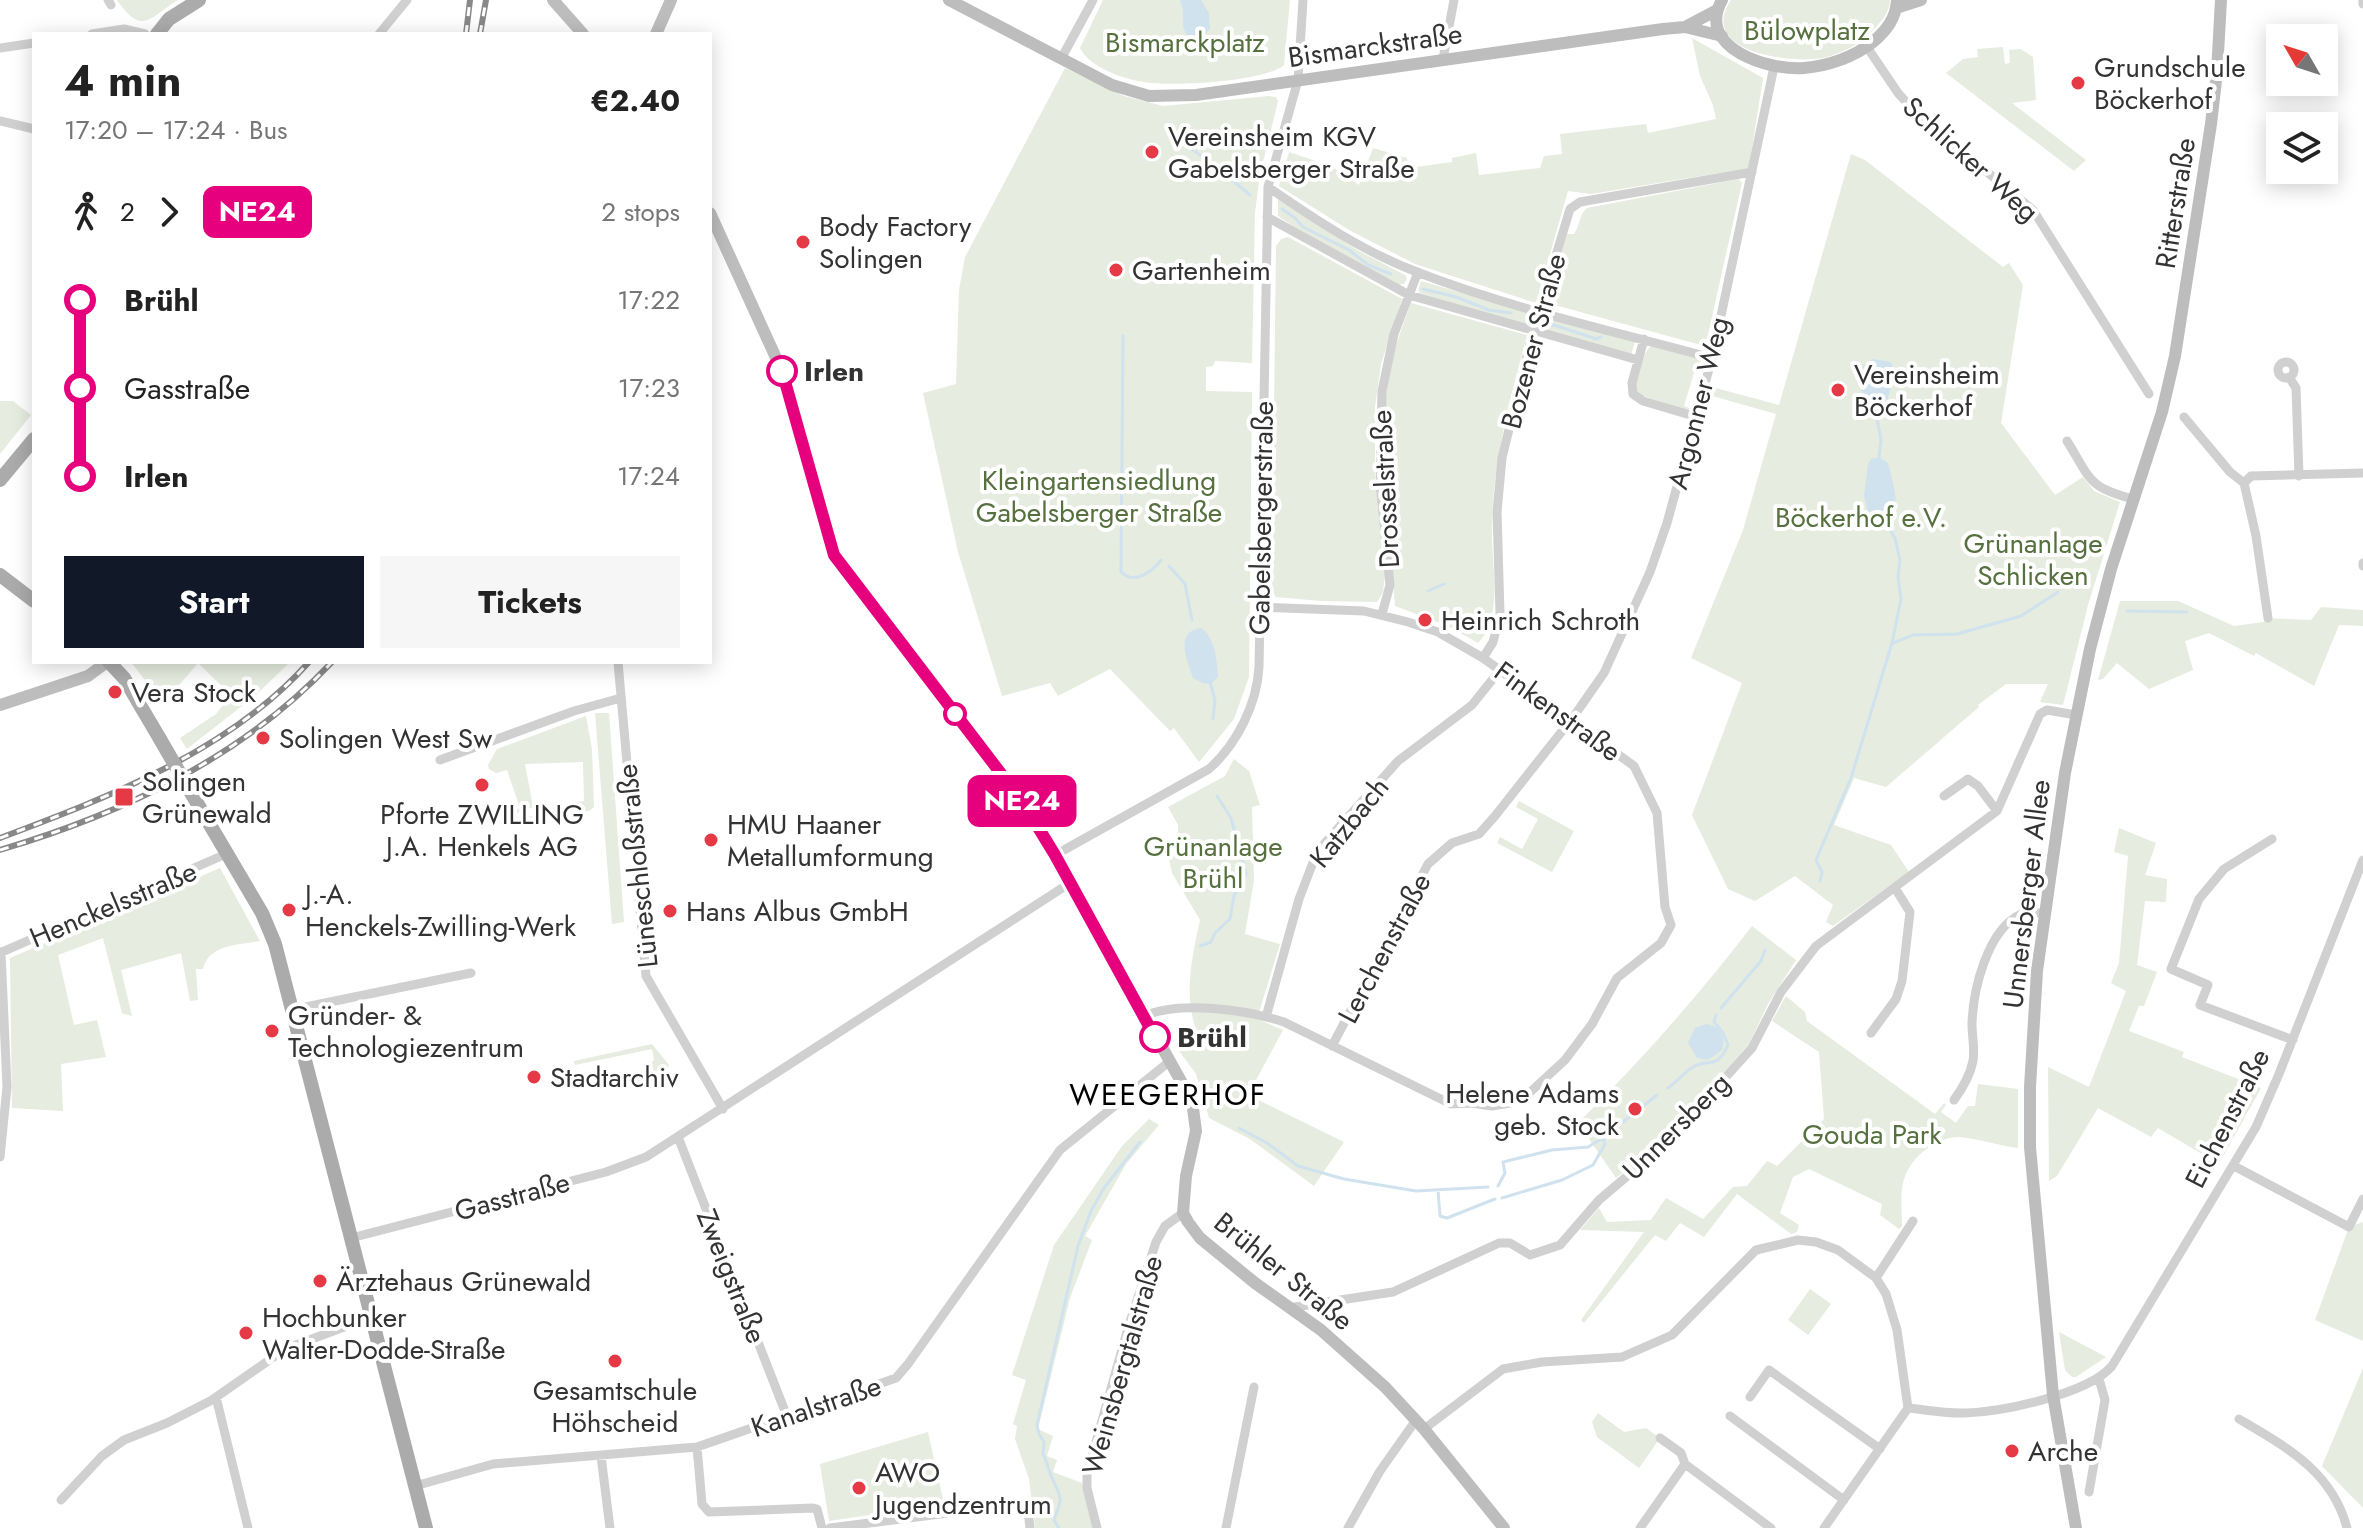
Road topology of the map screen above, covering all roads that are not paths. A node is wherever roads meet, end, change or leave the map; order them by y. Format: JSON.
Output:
{"nodes":[{"id":1,"x":199,"y":0,"type":"edge"},
{"id":2,"x":407,"y":0,"type":"edge"},
{"id":3,"x":553,"y":0,"type":"edge"},
{"id":4,"x":671,"y":0,"type":"edge"},
{"id":5,"x":949,"y":0,"type":"edge"},
{"id":6,"x":1093,"y":0,"type":"edge"},
{"id":7,"x":1303,"y":0,"type":"edge"},
{"id":8,"x":1454,"y":0,"type":"edge"},
{"id":9,"x":1921,"y":0,"type":"edge"},
{"id":10,"x":2221,"y":0,"type":"edge"},
{"id":11,"x":1896,"y":4,"type":"edge"},
{"id":12,"x":1719,"y":5,"type":"edge"},
{"id":13,"x":1685,"y":27,"type":"junction"},
{"id":14,"x":105,"y":32,"type":"edge"},
{"id":15,"x":137,"y":32,"type":"edge"},
{"id":16,"x":159,"y":32,"type":"edge"},
{"id":17,"x":381,"y":32,"type":"edge"},
{"id":18,"x":581,"y":32,"type":"edge"},
{"id":19,"x":657,"y":32,"type":"edge"},
{"id":20,"x":1722,"y":36,"type":"junction"},
{"id":21,"x":32,"y":43,"type":"edge"},
{"id":22,"x":1867,"y":47,"type":"junction"},
{"id":23,"x":0,"y":48,"type":"edge"},
{"id":24,"x":1061,"y":59,"type":"junction"},
{"id":25,"x":1443,"y":59,"type":"junction"},
{"id":26,"x":1774,"y":67,"type":"junction"},
{"id":27,"x":1298,"y":80,"type":"junction"},
{"id":28,"x":0,"y":121,"type":"edge"},
{"id":29,"x":32,"y":129,"type":"edge"},
{"id":30,"x":1752,"y":172,"type":"junction"},
{"id":31,"x":1268,"y":187,"type":"junction"},
{"id":32,"x":712,"y":217,"type":"edge"},
{"id":33,"x":1267,"y":217,"type":"junction"},
{"id":34,"x":1418,"y":272,"type":"junction"},
{"id":35,"x":1409,"y":295,"type":"junction"},
{"id":36,"x":1539,"y":311,"type":"junction"},
{"id":37,"x":1533,"y":331,"type":"junction"},
{"id":38,"x":1644,"y":339,"type":"junction"},
{"id":39,"x":1712,"y":358,"type":"junction"},
{"id":40,"x":1638,"y":360,"type":"junction"},
{"id":41,"x":2289,"y":377,"type":"dead end"},
{"id":42,"x":2149,"y":394,"type":"dead end"},
{"id":43,"x":2162,"y":412,"type":"joint"},
{"id":44,"x":1697,"y":417,"type":"junction"},
{"id":45,"x":2184,"y":417,"type":"dead end"},
{"id":46,"x":32,"y":441,"type":"edge"},
{"id":47,"x":2067,"y":441,"type":"dead end"},
{"id":48,"x":2363,"y":473,"type":"edge"},
{"id":49,"x":2299,"y":476,"type":"junction"},
{"id":50,"x":0,"y":480,"type":"edge"},
{"id":51,"x":2244,"y":483,"type":"junction"},
{"id":52,"x":2133,"y":499,"type":"junction"},
{"id":53,"x":0,"y":575,"type":"edge"},
{"id":54,"x":32,"y":599,"type":"edge"},
{"id":55,"x":1260,"y":607,"type":"junction"},
{"id":56,"x":1382,"y":614,"type":"junction"},
{"id":57,"x":2268,"y":618,"type":"dead end"},
{"id":58,"x":1483,"y":658,"type":"junction"},
{"id":59,"x":105,"y":664,"type":"edge"},
{"id":60,"x":110,"y":664,"type":"edge"},
{"id":61,"x":618,"y":664,"type":"edge"},
{"id":62,"x":1500,"y":670,"type":"junction"},
{"id":63,"x":621,"y":698,"type":"junction"},
{"id":64,"x":0,"y":705,"type":"edge"},
{"id":65,"x":2076,"y":715,"type":"junction"},
{"id":66,"x":1571,"y":720,"type":"junction"},
{"id":67,"x":440,"y":760,"type":"dead end"},
{"id":68,"x":1944,"y":796,"type":"dead end"},
{"id":69,"x":1997,"y":811,"type":"junction"},
{"id":70,"x":2272,"y":839,"type":"dead end"},
{"id":71,"x":226,"y":854,"type":"junction"},
{"id":72,"x":1055,"y":855,"type":"junction"},
{"id":73,"x":2363,"y":860,"type":"edge"},
{"id":74,"x":1070,"y":883,"type":"junction"},
{"id":75,"x":1895,"y":888,"type":"junction"},
{"id":76,"x":2046,"y":914,"type":"junction"},
{"id":77,"x":0,"y":952,"type":"edge"},
{"id":78,"x":471,"y":973,"type":"dead end"},
{"id":79,"x":291,"y":1010,"type":"junction"},
{"id":80,"x":1144,"y":1016,"type":"junction"},
{"id":81,"x":1266,"y":1017,"type":"junction"},
{"id":82,"x":1871,"y":1033,"type":"dead end"},
{"id":83,"x":2293,"y":1040,"type":"junction"},
{"id":84,"x":1332,"y":1046,"type":"junction"},
{"id":85,"x":1170,"y":1061,"type":"junction"},
{"id":86,"x":1954,"y":1100,"type":"dead end"},
{"id":87,"x":723,"y":1109,"type":"junction"},
{"id":88,"x":678,"y":1137,"type":"junction"},
{"id":89,"x":0,"y":1157,"type":"edge"},
{"id":90,"x":2234,"y":1166,"type":"junction"},
{"id":91,"x":2363,"y":1199,"type":"edge"},
{"id":92,"x":1183,"y":1213,"type":"junction"},
{"id":93,"x":1913,"y":1221,"type":"dead end"},
{"id":94,"x":351,"y":1238,"type":"junction"},
{"id":95,"x":1876,"y":1278,"type":"junction"},
{"id":96,"x":1288,"y":1308,"type":"junction"},
{"id":97,"x":371,"y":1317,"type":"junction"},
{"id":98,"x":2099,"y":1379,"type":"junction"},
{"id":99,"x":1254,"y":1387,"type":"dead end"},
{"id":100,"x":2053,"y":1395,"type":"junction"},
{"id":101,"x":216,"y":1397,"type":"junction"},
{"id":102,"x":1750,"y":1397,"type":"dead end"},
{"id":103,"x":1908,"y":1408,"type":"junction"},
{"id":104,"x":786,"y":1414,"type":"junction"},
{"id":105,"x":1730,"y":1416,"type":"dead end"},
{"id":106,"x":2239,"y":1419,"type":"dead end"},
{"id":107,"x":1420,"y":1424,"type":"junction"},
{"id":108,"x":1660,"y":1438,"type":"dead end"},
{"id":109,"x":697,"y":1447,"type":"junction"},
{"id":110,"x":1880,"y":1449,"type":"junction"},
{"id":111,"x":601,"y":1456,"type":"junction"},
{"id":112,"x":1685,"y":1464,"type":"junction"},
{"id":113,"x":415,"y":1486,"type":"junction"},
{"id":114,"x":2089,"y":1492,"type":"dead end"},
{"id":115,"x":61,"y":1500,"type":"dead end"},
{"id":116,"x":1844,"y":1500,"type":"junction"},
{"id":117,"x":248,"y":1528,"type":"edge"},
{"id":118,"x":426,"y":1528,"type":"edge"},
{"id":119,"x":610,"y":1528,"type":"edge"},
{"id":120,"x":822,"y":1528,"type":"edge"},
{"id":121,"x":830,"y":1528,"type":"edge"},
{"id":122,"x":1030,"y":1528,"type":"edge"},
{"id":123,"x":1097,"y":1528,"type":"edge"},
{"id":124,"x":1226,"y":1528,"type":"edge"},
{"id":125,"x":1348,"y":1528,"type":"edge"},
{"id":126,"x":1504,"y":1528,"type":"edge"},
{"id":127,"x":1640,"y":1528,"type":"edge"},
{"id":128,"x":1771,"y":1528,"type":"edge"},
{"id":129,"x":1824,"y":1528,"type":"edge"},
{"id":130,"x":2076,"y":1528,"type":"edge"},
{"id":131,"x":2347,"y":1528,"type":"edge"}],
"edges":[{"from":1,"to":16,"type":"main road"},
{"from":2,"to":17,"type":"street"},
{"from":3,"to":18,"type":"main road"},
{"from":4,"to":19,"type":"main road"},
{"from":5,"to":24,"type":"main road","name":"Bismarckstraße"},
{"from":6,"to":24,"type":"street"},
{"from":7,"to":27,"type":"street","name":"Gabelsbergerstraße"},
{"from":8,"to":25,"type":"street"},
{"from":9,"to":11,"type":"main road"},
{"from":10,"to":43,"type":"main road","name":"Ritterstraße"},
{"from":11,"to":22,"type":"main road"},
{"from":12,"to":13,"type":"main road","name":"Bismarckstraße"},
{"from":12,"to":20,"type":"main road"},
{"from":13,"to":20,"type":"main road","name":"Bismarckstraße"},
{"from":13,"to":25,"type":"main road","name":"Bismarckstraße"},
{"from":14,"to":15,"type":"street"},
{"from":20,"to":26,"type":"main road"},
{"from":21,"to":23,"type":"street"},
{"from":22,"to":26,"type":"main road"},
{"from":22,"to":42,"type":"street","name":"Schlicker Weg"},
{"from":24,"to":27,"type":"main road","name":"Bismarckstraße"},
{"from":25,"to":27,"type":"main road","name":"Bismarckstraße"},
{"from":26,"to":30,"type":"street","name":"Argonner Weg"},
{"from":27,"to":31,"type":"street","name":"Gabelsbergerstraße"},
{"from":28,"to":29,"type":"street"},
{"from":30,"to":36,"type":"street","name":"Bozener Straße"},
{"from":30,"to":39,"type":"street","name":"Argonner Weg"},
{"from":31,"to":33,"type":"street","name":"Gabelsbergerstraße"},
{"from":31,"to":34,"type":"street"},
{"from":32,"to":72,"type":"main road","name":"Brühler Straße"},
{"from":33,"to":35,"type":"street"},
{"from":33,"to":55,"type":"street","name":"Gabelsbergerstraße"},
{"from":34,"to":35,"type":"street","name":"Drosselstraße"},
{"from":34,"to":36,"type":"street"},
{"from":35,"to":37,"type":"street"},
{"from":35,"to":56,"type":"street","name":"Drosselstraße"},
{"from":36,"to":37,"type":"street","name":"Bozener Straße"},
{"from":36,"to":38,"type":"street"},
{"from":37,"to":40,"type":"street"},
{"from":37,"to":58,"type":"street","name":"Bozener Straße"},
{"from":38,"to":39,"type":"street"},
{"from":38,"to":40,"type":"street"},
{"from":39,"to":44,"type":"street","name":"Argonner Weg"},
{"from":40,"to":44,"type":"street"},
{"from":41,"to":49,"type":"street"},
{"from":43,"to":52,"type":"main road","name":"Unnersberger Allee"},
{"from":44,"to":66,"type":"street","name":"Argonner Weg"},
{"from":45,"to":51,"type":"street"},
{"from":46,"to":50,"type":"main road"},
{"from":47,"to":52,"type":"street"},
{"from":48,"to":49,"type":"street"},
{"from":49,"to":51,"type":"street"},
{"from":51,"to":57,"type":"street"},
{"from":52,"to":65,"type":"main road","name":"Unnersberger Allee"},
{"from":53,"to":54,"type":"main road"},
{"from":55,"to":56,"type":"street","name":"Finkenstraße"},
{"from":55,"to":72,"type":"street","name":"Gabelsbergerstraße"},
{"from":56,"to":58,"type":"street","name":"Finkenstraße"},
{"from":58,"to":62,"type":"street","name":"Finkenstraße"},
{"from":59,"to":64,"type":"main road"},
{"from":60,"to":71,"type":"main road","bridge":true},
{"from":61,"to":63,"type":"street","name":"Lüneschloßstraße"},
{"from":62,"to":66,"type":"street","name":"Finkenstraße"},
{"from":62,"to":81,"type":"street","name":"Katzbach"},
{"from":63,"to":67,"type":"street"},
{"from":63,"to":87,"type":"street","name":"Lüneschloßstraße"},
{"from":65,"to":69,"type":"street","name":"Unnersberg"},
{"from":65,"to":76,"type":"main road","name":"Unnersberger Allee"},
{"from":66,"to":84,"type":"street","name":"Lerchenstraße"},
{"from":66,"to":84,"type":"street","name":"Finkenstraße"},
{"from":68,"to":69,"type":"street"},
{"from":69,"to":75,"type":"street","name":"Unnersberg"},
{"from":70,"to":83,"type":"street"},
{"from":71,"to":77,"type":"street","name":"Henckelsstraße"},
{"from":71,"to":79,"type":"main road"},
{"from":72,"to":74,"type":"main road","name":"Brühler Straße"},
{"from":73,"to":83,"type":"street","name":"Eichenstraße"},
{"from":74,"to":80,"type":"main road","name":"Brühler Straße"},
{"from":74,"to":87,"type":"street","name":"Gasstraße"},
{"from":75,"to":82,"type":"street"},
{"from":75,"to":96,"type":"street","name":"Unnersberg"},
{"from":76,"to":86,"type":"street"},
{"from":76,"to":100,"type":"main road","name":"Unnersberger Allee"},
{"from":77,"to":89,"type":"street"},
{"from":78,"to":79,"type":"street"},
{"from":79,"to":94,"type":"main road"},
{"from":80,"to":81,"type":"street"},
{"from":80,"to":85,"type":"main road","name":"Brühler Straße"},
{"from":81,"to":84,"type":"street"},
{"from":83,"to":90,"type":"street","name":"Eichenstraße"},
{"from":85,"to":92,"type":"main road","name":"Brühler Straße"},
{"from":85,"to":104,"type":"street","name":"Kanalstraße"},
{"from":87,"to":88,"type":"street","name":"Gasstraße"},
{"from":88,"to":94,"type":"street","name":"Gasstraße"},
{"from":88,"to":104,"type":"street","name":"Zweigstraße"},
{"from":90,"to":91,"type":"street"},
{"from":90,"to":98,"type":"street","name":"Eichenstraße"},
{"from":92,"to":96,"type":"main road","name":"Brühler Straße"},
{"from":92,"to":123,"type":"street","name":"Weinsbergtalstraße"},
{"from":93,"to":95,"type":"street"},
{"from":94,"to":97,"type":"main road"},
{"from":95,"to":103,"type":"street"},
{"from":95,"to":107,"type":"street"},
{"from":96,"to":107,"type":"main road","name":"Brühler Straße"},
{"from":97,"to":101,"type":"street"},
{"from":97,"to":113,"type":"main road"},
{"from":98,"to":100,"type":"street"},
{"from":98,"to":114,"type":"street"},
{"from":99,"to":124,"type":"street"},
{"from":100,"to":103,"type":"street"},
{"from":100,"to":130,"type":"main road"},
{"from":101,"to":115,"type":"street"},
{"from":101,"to":117,"type":"street"},
{"from":102,"to":110,"type":"street"},
{"from":103,"to":110,"type":"street"},
{"from":104,"to":109,"type":"street","name":"Kanalstraße"},
{"from":105,"to":116,"type":"street"},
{"from":106,"to":131,"type":"street"},
{"from":107,"to":125,"type":"street"},
{"from":107,"to":126,"type":"main road","name":"Brühler Straße"},
{"from":108,"to":112,"type":"street"},
{"from":109,"to":111,"type":"street","name":"Kanalstraße"},
{"from":109,"to":120,"type":"street"},
{"from":110,"to":116,"type":"street"},
{"from":111,"to":113,"type":"street","name":"Kanalstraße"},
{"from":111,"to":119,"type":"street"},
{"from":112,"to":127,"type":"street"},
{"from":112,"to":128,"type":"street"},
{"from":113,"to":118,"type":"main road"},
{"from":116,"to":129,"type":"street"},
{"from":121,"to":122,"type":"street"}]}
